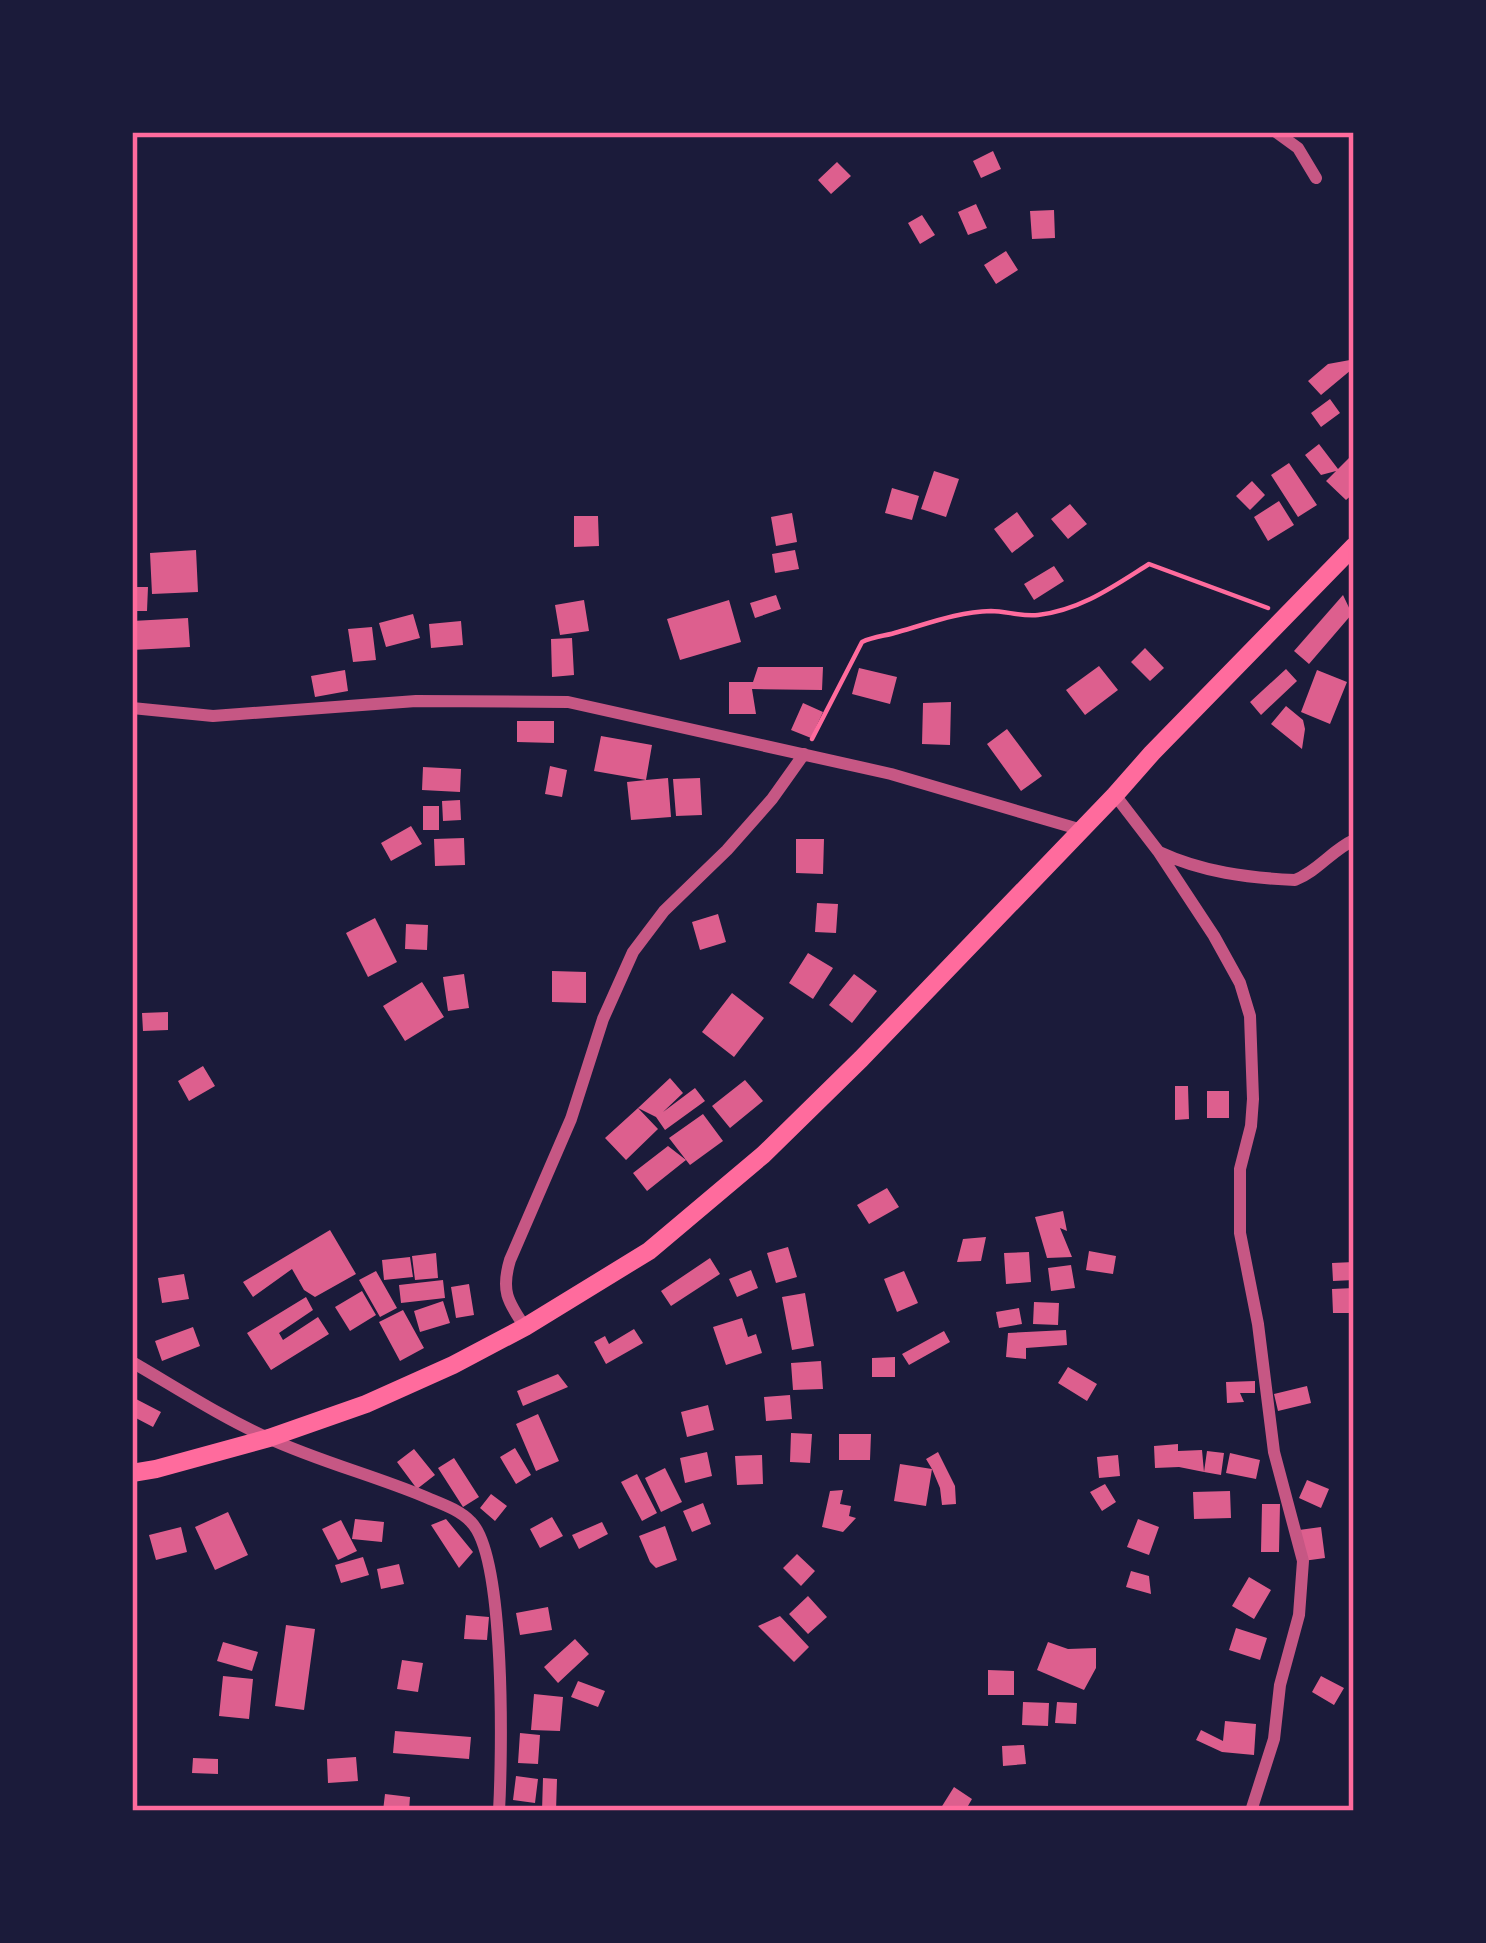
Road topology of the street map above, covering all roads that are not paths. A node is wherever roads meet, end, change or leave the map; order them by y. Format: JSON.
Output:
{"nodes":[{"id":1,"x":1276,"y":132,"type":"edge"},
{"id":2,"x":1316,"y":178,"type":"dead end"},
{"id":3,"x":1354,"y":546,"type":"edge"},
{"id":4,"x":132,"y":708,"type":"edge"},
{"id":5,"x":804,"y":754,"type":"junction"},
{"id":6,"x":1115,"y":795,"type":"junction"},
{"id":7,"x":1082,"y":830,"type":"junction"},
{"id":8,"x":1354,"y":840,"type":"edge"},
{"id":9,"x":1158,"y":851,"type":"junction"},
{"id":10,"x":525,"y":1327,"type":"junction"},
{"id":11,"x":132,"y":1362,"type":"edge"},
{"id":12,"x":268,"y":1438,"type":"junction"},
{"id":13,"x":132,"y":1473,"type":"edge"},
{"id":14,"x":500,"y":1811,"type":"edge"},
{"id":15,"x":1251,"y":1811,"type":"edge"}],
"edges":[{"from":1,"to":2,"type":"street"},
{"from":3,"to":6,"type":"main road"},
{"from":4,"to":5,"type":"street"},
{"from":5,"to":7,"type":"street"},
{"from":5,"to":10,"type":"street"},
{"from":6,"to":7,"type":"main road"},
{"from":6,"to":9,"type":"street"},
{"from":7,"to":10,"type":"main road"},
{"from":8,"to":9,"type":"street"},
{"from":9,"to":15,"type":"street"},
{"from":10,"to":12,"type":"main road"},
{"from":11,"to":12,"type":"street"},
{"from":12,"to":13,"type":"main road"},
{"from":12,"to":14,"type":"street"}]}
